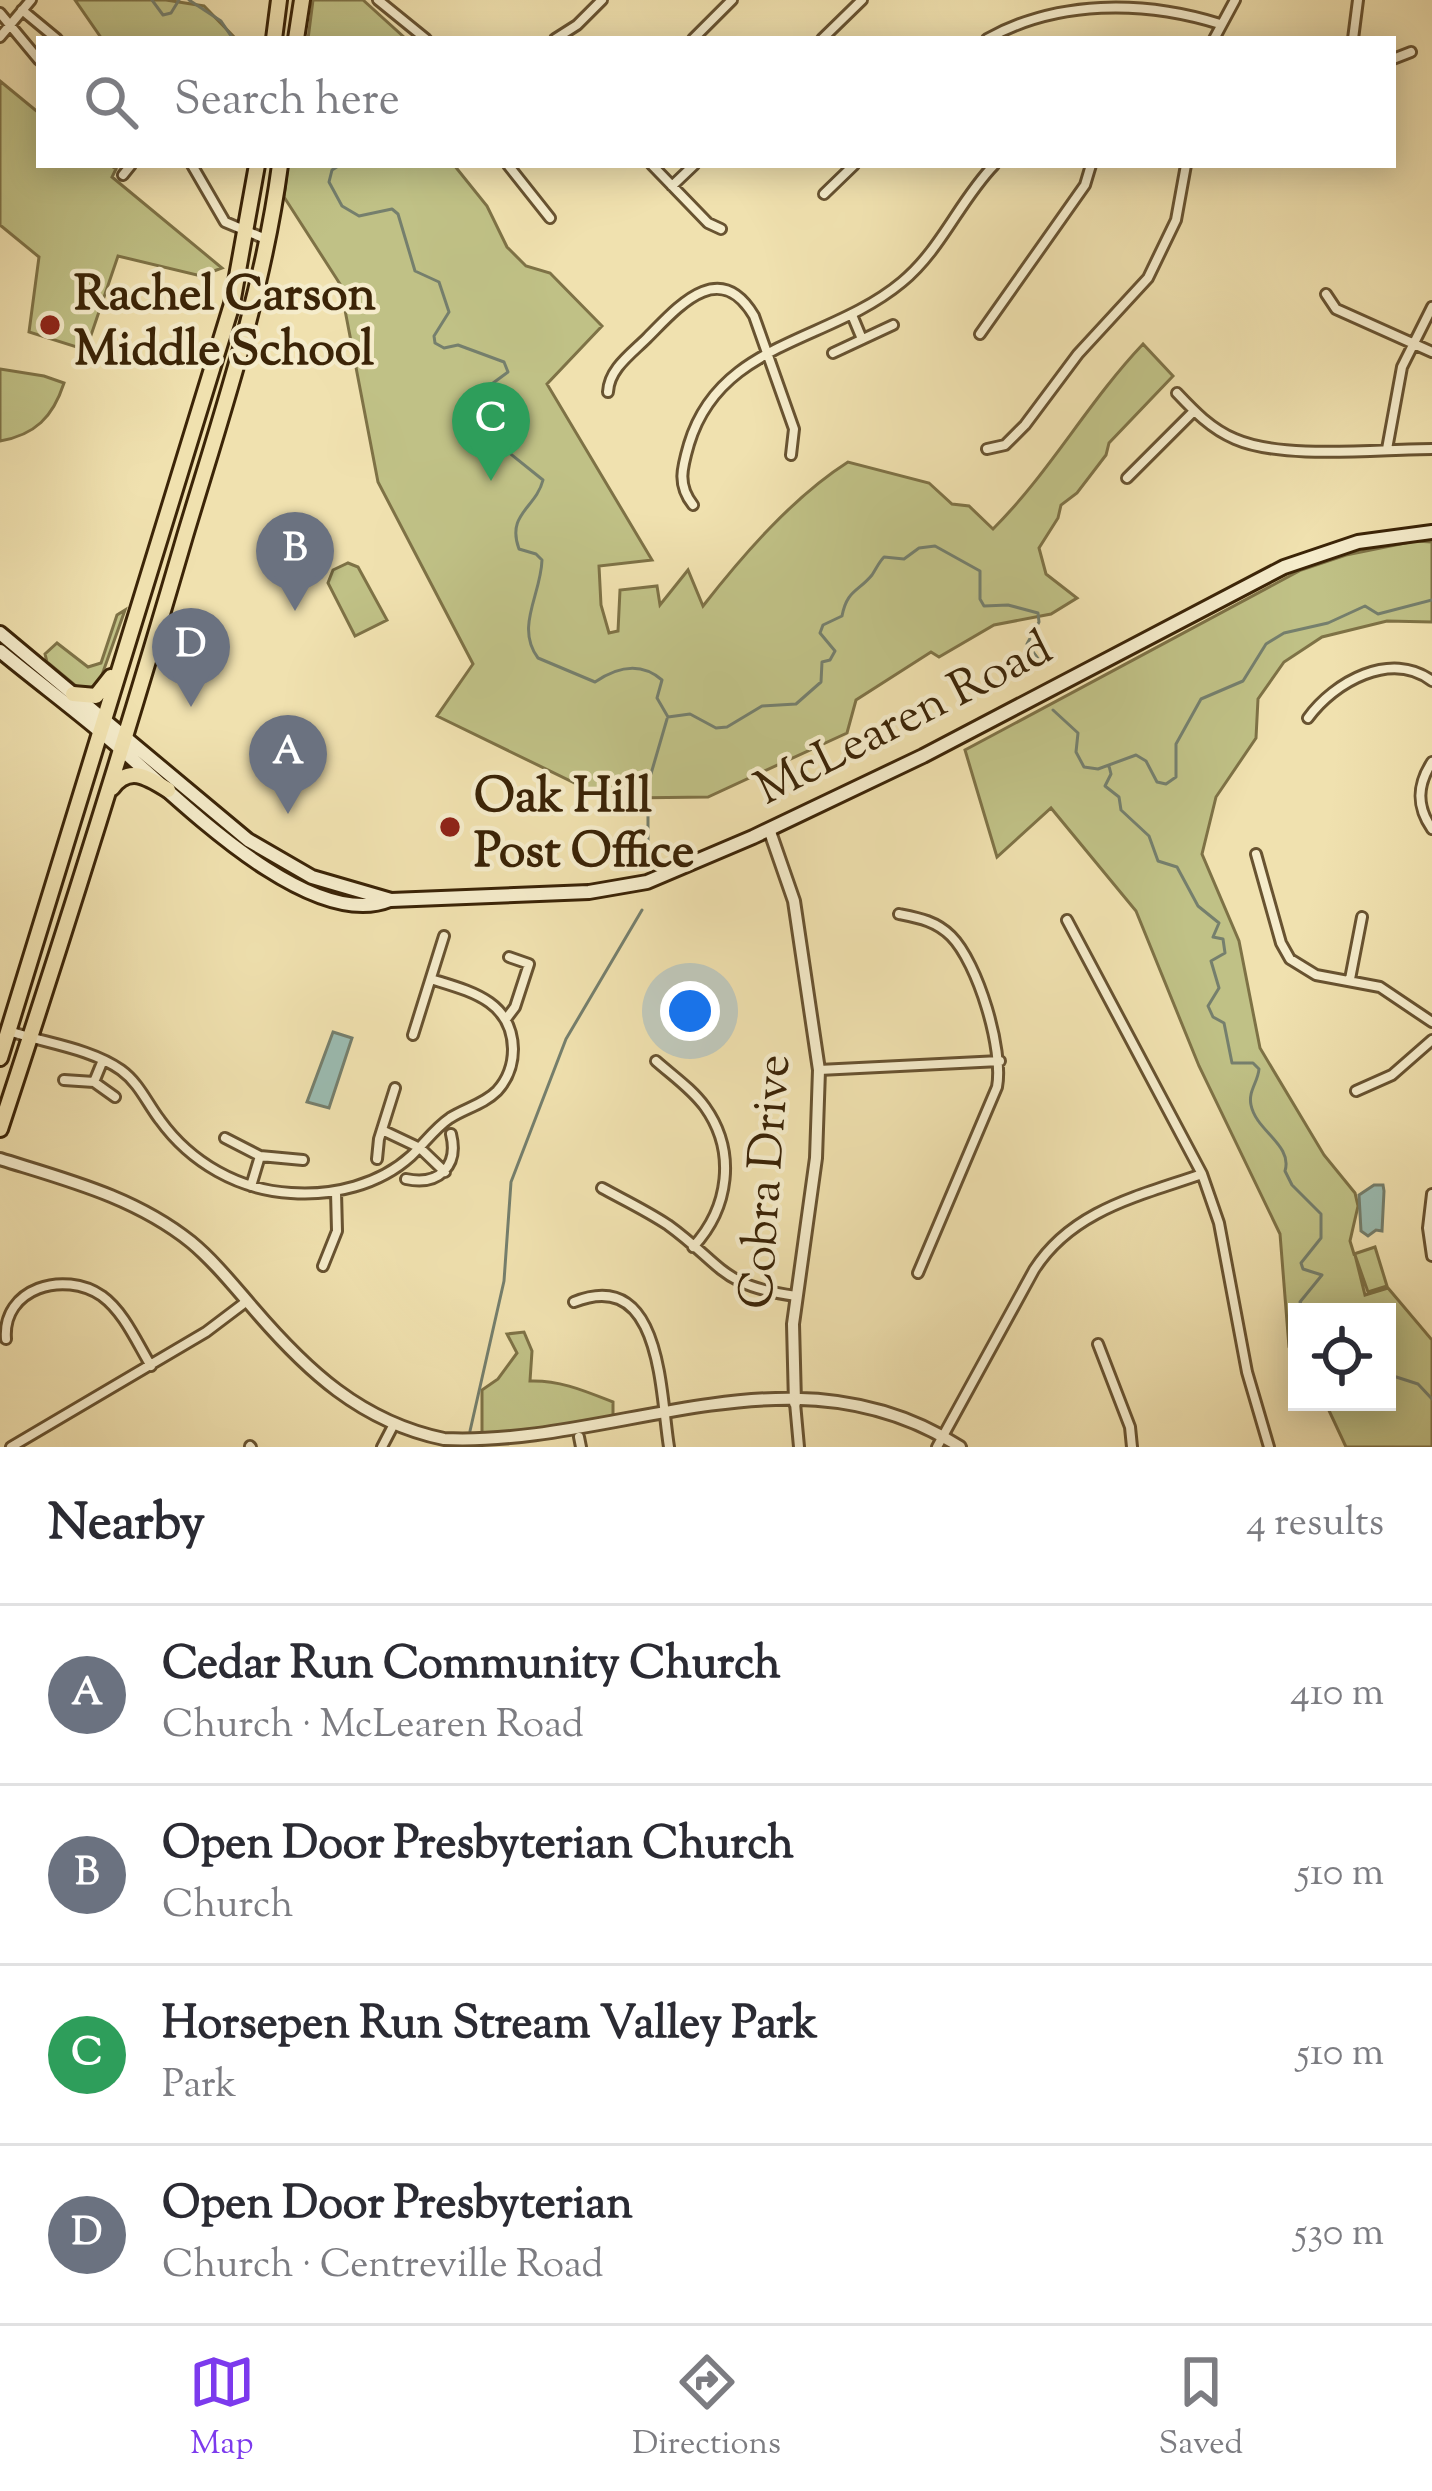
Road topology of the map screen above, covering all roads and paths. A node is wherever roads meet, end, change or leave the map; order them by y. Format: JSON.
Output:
{"nodes":[{"id":1,"x":31,"y":0,"type":"edge"},
{"id":2,"x":279,"y":0,"type":"edge"},
{"id":3,"x":302,"y":0,"type":"edge"},
{"id":4,"x":378,"y":0,"type":"edge"},
{"id":5,"x":602,"y":0,"type":"edge"},
{"id":6,"x":732,"y":0,"type":"edge"},
{"id":7,"x":862,"y":0,"type":"edge"},
{"id":8,"x":1235,"y":0,"type":"edge"},
{"id":9,"x":1358,"y":0,"type":"edge"},
{"id":10,"x":1098,"y":1,"type":"edge"},
{"id":11,"x":22,"y":10,"type":"junction"},
{"id":12,"x":0,"y":13,"type":"edge"},
{"id":13,"x":11,"y":24,"type":"junction"},
{"id":14,"x":1220,"y":24,"type":"junction"},
{"id":15,"x":53,"y":36,"type":"edge"},
{"id":16,"x":274,"y":36,"type":"edge"},
{"id":17,"x":296,"y":36,"type":"edge"},
{"id":18,"x":422,"y":36,"type":"edge"},
{"id":19,"x":559,"y":36,"type":"edge"},
{"id":20,"x":696,"y":36,"type":"edge"},
{"id":21,"x":825,"y":36,"type":"edge"},
{"id":22,"x":993,"y":36,"type":"edge"},
{"id":23,"x":1215,"y":36,"type":"edge"},
{"id":24,"x":1353,"y":36,"type":"edge"},
{"id":25,"x":0,"y":37,"type":"edge"},
{"id":26,"x":1411,"y":52,"type":"dead end"},
{"id":27,"x":36,"y":56,"type":"edge"},
{"id":28,"x":1396,"y":58,"type":"edge"},
{"id":29,"x":128,"y":168,"type":"edge"},
{"id":30,"x":194,"y":168,"type":"edge"},
{"id":31,"x":257,"y":168,"type":"edge"},
{"id":32,"x":280,"y":168,"type":"edge"},
{"id":33,"x":510,"y":168,"type":"edge"},
{"id":34,"x":655,"y":168,"type":"edge"},
{"id":35,"x":691,"y":168,"type":"edge"},
{"id":36,"x":851,"y":168,"type":"edge"},
{"id":37,"x":992,"y":168,"type":"edge"},
{"id":38,"x":1090,"y":168,"type":"edge"},
{"id":39,"x":1185,"y":168,"type":"edge"},
{"id":40,"x":123,"y":175,"type":"dead end"},
{"id":41,"x":673,"y":186,"type":"junction"},
{"id":42,"x":824,"y":194,"type":"dead end"},
{"id":43,"x":550,"y":218,"type":"dead end"},
{"id":44,"x":722,"y":229,"type":"dead end"},
{"id":45,"x":247,"y":233,"type":"junction"},
{"id":46,"x":268,"y":241,"type":"junction"},
{"id":47,"x":1326,"y":294,"type":"dead end"},
{"id":48,"x":1432,"y":307,"type":"edge"},
{"id":49,"x":852,"y":315,"type":"junction"},
{"id":50,"x":893,"y":325,"type":"dead end"},
{"id":51,"x":980,"y":334,"type":"dead end"},
{"id":52,"x":862,"y":339,"type":"junction"},
{"id":53,"x":1412,"y":344,"type":"junction"},
{"id":54,"x":1432,"y":352,"type":"edge"},
{"id":55,"x":833,"y":353,"type":"dead end"},
{"id":56,"x":768,"y":355,"type":"junction"},
{"id":57,"x":608,"y":392,"type":"dead end"},
{"id":58,"x":1177,"y":393,"type":"dead end"},
{"id":59,"x":1194,"y":411,"type":"junction"},
{"id":60,"x":1432,"y":448,"type":"edge"},
{"id":61,"x":987,"y":449,"type":"dead end"},
{"id":62,"x":1387,"y":449,"type":"junction"},
{"id":63,"x":791,"y":455,"type":"dead end"},
{"id":64,"x":1127,"y":478,"type":"dead end"},
{"id":65,"x":694,"y":505,"type":"dead end"},
{"id":66,"x":1432,"y":532,"type":"edge"},
{"id":67,"x":0,"y":633,"type":"edge"},
{"id":68,"x":0,"y":651,"type":"edge"},
{"id":69,"x":120,"y":663,"type":"junction"},
{"id":70,"x":1432,"y":681,"type":"edge"},
{"id":71,"x":73,"y":694,"type":"junction"},
{"id":72,"x":1308,"y":718,"type":"dead end"},
{"id":73,"x":101,"y":725,"type":"junction"},
{"id":74,"x":123,"y":742,"type":"junction"},
{"id":75,"x":1432,"y":762,"type":"edge"},
{"id":76,"x":168,"y":790,"type":"junction"},
{"id":77,"x":106,"y":798,"type":"junction"},
{"id":78,"x":770,"y":829,"type":"junction"},
{"id":79,"x":1432,"y":829,"type":"edge"},
{"id":80,"x":1256,"y":854,"type":"dead end"},
{"id":81,"x":391,"y":900,"type":"junction"},
{"id":82,"x":899,"y":914,"type":"dead end"},
{"id":83,"x":1362,"y":917,"type":"dead end"},
{"id":84,"x":1067,"y":920,"type":"dead end"},
{"id":85,"x":444,"y":935,"type":"dead end"},
{"id":86,"x":509,"y":957,"type":"dead end"},
{"id":87,"x":431,"y":979,"type":"junction"},
{"id":88,"x":1350,"y":979,"type":"junction"},
{"id":89,"x":506,"y":1018,"type":"junction"},
{"id":90,"x":1432,"y":1022,"type":"edge"},
{"id":91,"x":9,"y":1031,"type":"junction"},
{"id":92,"x":412,"y":1035,"type":"dead end"},
{"id":93,"x":30,"y":1038,"type":"junction"},
{"id":94,"x":1432,"y":1040,"type":"edge"},
{"id":95,"x":0,"y":1058,"type":"edge"},
{"id":96,"x":103,"y":1060,"type":"junction"},
{"id":97,"x":656,"y":1061,"type":"dead end"},
{"id":98,"x":1000,"y":1061,"type":"junction"},
{"id":99,"x":820,"y":1070,"type":"junction"},
{"id":100,"x":64,"y":1080,"type":"dead end"},
{"id":101,"x":94,"y":1082,"type":"junction"},
{"id":102,"x":395,"y":1088,"type":"dead end"},
{"id":103,"x":1356,"y":1091,"type":"dead end"},
{"id":104,"x":115,"y":1097,"type":"dead end"},
{"id":105,"x":0,"y":1129,"type":"edge"},
{"id":106,"x":382,"y":1130,"type":"junction"},
{"id":107,"x":451,"y":1134,"type":"dead end"},
{"id":108,"x":224,"y":1138,"type":"dead end"},
{"id":109,"x":420,"y":1148,"type":"junction"},
{"id":110,"x":260,"y":1156,"type":"junction"},
{"id":111,"x":0,"y":1159,"type":"edge"},
{"id":112,"x":377,"y":1159,"type":"dead end"},
{"id":113,"x":303,"y":1160,"type":"dead end"},
{"id":114,"x":445,"y":1172,"type":"junction"},
{"id":115,"x":1202,"y":1174,"type":"junction"},
{"id":116,"x":406,"y":1179,"type":"dead end"},
{"id":117,"x":251,"y":1186,"type":"junction"},
{"id":118,"x":602,"y":1188,"type":"dead end"},
{"id":119,"x":336,"y":1192,"type":"junction"},
{"id":120,"x":1432,"y":1194,"type":"edge"},
{"id":121,"x":1431,"y":1243,"type":"edge"},
{"id":122,"x":693,"y":1247,"type":"junction"},
{"id":123,"x":1432,"y":1256,"type":"edge"},
{"id":124,"x":323,"y":1267,"type":"dead end"},
{"id":125,"x":919,"y":1273,"type":"dead end"},
{"id":126,"x":796,"y":1296,"type":"junction"},
{"id":127,"x":247,"y":1301,"type":"junction"},
{"id":128,"x":574,"y":1302,"type":"dead end"},
{"id":129,"x":6,"y":1339,"type":"dead end"},
{"id":130,"x":1098,"y":1344,"type":"dead end"},
{"id":131,"x":151,"y":1366,"type":"junction"},
{"id":132,"x":795,"y":1403,"type":"junction"},
{"id":133,"x":665,"y":1423,"type":"junction"},
{"id":134,"x":394,"y":1424,"type":"junction"},
{"id":135,"x":580,"y":1442,"type":"edge"},
{"id":136,"x":940,"y":1442,"type":"edge"},
{"id":137,"x":11,"y":1447,"type":"edge"},
{"id":138,"x":382,"y":1447,"type":"edge"},
{"id":139,"x":669,"y":1447,"type":"edge"},
{"id":140,"x":799,"y":1447,"type":"edge"},
{"id":141,"x":960,"y":1447,"type":"edge"},
{"id":142,"x":1132,"y":1447,"type":"edge"},
{"id":143,"x":1269,"y":1447,"type":"edge"}],
"edges":[{"from":1,"to":11,"type":"street"},
{"from":2,"to":16,"type":"main road"},
{"from":3,"to":17,"type":"main road"},
{"from":4,"to":18,"type":"street"},
{"from":5,"to":19,"type":"street"},
{"from":6,"to":20,"type":"street"},
{"from":7,"to":21,"type":"street"},
{"from":8,"to":14,"type":"street"},
{"from":9,"to":24,"type":"street"},
{"from":10,"to":14,"type":"street"},
{"from":10,"to":22,"type":"street"},
{"from":11,"to":13,"type":"street"},
{"from":11,"to":15,"type":"street"},
{"from":12,"to":13,"type":"street"},
{"from":13,"to":25,"type":"street"},
{"from":13,"to":27,"type":"street"},
{"from":14,"to":23,"type":"street"},
{"from":26,"to":28,"type":"street"},
{"from":29,"to":40,"type":"street"},
{"from":30,"to":45,"type":"street"},
{"from":31,"to":45,"type":"main road"},
{"from":32,"to":46,"type":"main road"},
{"from":33,"to":43,"type":"street"},
{"from":34,"to":41,"type":"street"},
{"from":35,"to":41,"type":"street"},
{"from":36,"to":42,"type":"street"},
{"from":37,"to":49,"type":"street"},
{"from":38,"to":51,"type":"street"},
{"from":39,"to":61,"type":"street"},
{"from":41,"to":44,"type":"street"},
{"from":45,"to":46,"type":"street"},
{"from":45,"to":69,"type":"main road"},
{"from":46,"to":74,"type":"main road"},
{"from":47,"to":53,"type":"street"},
{"from":48,"to":53,"type":"street"},
{"from":49,"to":52,"type":"street"},
{"from":49,"to":56,"type":"street"},
{"from":50,"to":52,"type":"street"},
{"from":52,"to":55,"type":"street"},
{"from":53,"to":54,"type":"street"},
{"from":53,"to":62,"type":"street"},
{"from":56,"to":57,"type":"street"},
{"from":56,"to":63,"type":"street"},
{"from":56,"to":65,"type":"street"},
{"from":58,"to":59,"type":"street"},
{"from":59,"to":62,"type":"street"},
{"from":59,"to":64,"type":"street"},
{"from":60,"to":62,"type":"street"},
{"from":66,"to":78,"type":"main road","name":"McLearen Road"},
{"from":67,"to":71,"type":"main road","name":"McLearen Road"},
{"from":68,"to":73,"type":"main road","name":"McLearen Road"},
{"from":69,"to":71,"type":"main road"},
{"from":69,"to":73,"type":"main road"},
{"from":70,"to":72,"type":"street"},
{"from":71,"to":73,"type":"main road","name":"McLearen Road"},
{"from":73,"to":74,"type":"main road","name":"McLearen Road"},
{"from":73,"to":91,"type":"main road"},
{"from":74,"to":76,"type":"main road","name":"McLearen Road"},
{"from":74,"to":77,"type":"main road"},
{"from":74,"to":81,"type":"main road","name":"McLearen Road"},
{"from":75,"to":79,"type":"street"},
{"from":76,"to":77,"type":"main road"},
{"from":76,"to":81,"type":"main road","name":"McLearen Road"},
{"from":77,"to":93,"type":"main road"},
{"from":78,"to":81,"type":"main road","name":"McLearen Road"},
{"from":78,"to":99,"type":"street","name":"Cobra Drive"},
{"from":80,"to":88,"type":"street"},
{"from":82,"to":98,"type":"street"},
{"from":83,"to":88,"type":"street"},
{"from":84,"to":115,"type":"street"},
{"from":85,"to":87,"type":"street"},
{"from":86,"to":89,"type":"street"},
{"from":87,"to":89,"type":"street"},
{"from":87,"to":92,"type":"street"},
{"from":88,"to":90,"type":"street"},
{"from":89,"to":109,"type":"street"},
{"from":91,"to":93,"type":"street"},
{"from":91,"to":95,"type":"main road"},
{"from":93,"to":96,"type":"street"},
{"from":93,"to":105,"type":"main road"},
{"from":94,"to":103,"type":"street"},
{"from":96,"to":101,"type":"street"},
{"from":96,"to":117,"type":"street"},
{"from":97,"to":122,"type":"street"},
{"from":98,"to":99,"type":"street"},
{"from":98,"to":125,"type":"street"},
{"from":99,"to":126,"type":"street","name":"Cobra Drive"},
{"from":100,"to":101,"type":"street"},
{"from":101,"to":104,"type":"street"},
{"from":102,"to":106,"type":"street"},
{"from":106,"to":109,"type":"street"},
{"from":106,"to":112,"type":"street"},
{"from":107,"to":114,"type":"street"},
{"from":108,"to":110,"type":"street"},
{"from":109,"to":114,"type":"street"},
{"from":109,"to":119,"type":"street"},
{"from":110,"to":113,"type":"street"},
{"from":110,"to":117,"type":"street"},
{"from":111,"to":127,"type":"street"},
{"from":114,"to":116,"type":"street"},
{"from":115,"to":136,"type":"street"},
{"from":115,"to":143,"type":"street"},
{"from":117,"to":119,"type":"street"},
{"from":118,"to":122,"type":"street"},
{"from":119,"to":124,"type":"street"},
{"from":120,"to":121,"type":"street"},
{"from":121,"to":123,"type":"street"},
{"from":122,"to":126,"type":"street"},
{"from":126,"to":132,"type":"street","name":"Cobra Drive"},
{"from":127,"to":131,"type":"street"},
{"from":127,"to":134,"type":"street"},
{"from":128,"to":133,"type":"street"},
{"from":129,"to":131,"type":"street"},
{"from":130,"to":142,"type":"street"},
{"from":131,"to":137,"type":"street"},
{"from":132,"to":133,"type":"street"},
{"from":132,"to":136,"type":"street"},
{"from":132,"to":140,"type":"street"},
{"from":133,"to":135,"type":"street"},
{"from":133,"to":139,"type":"street"},
{"from":134,"to":135,"type":"street"},
{"from":134,"to":138,"type":"street"},
{"from":136,"to":141,"type":"street"}]}
